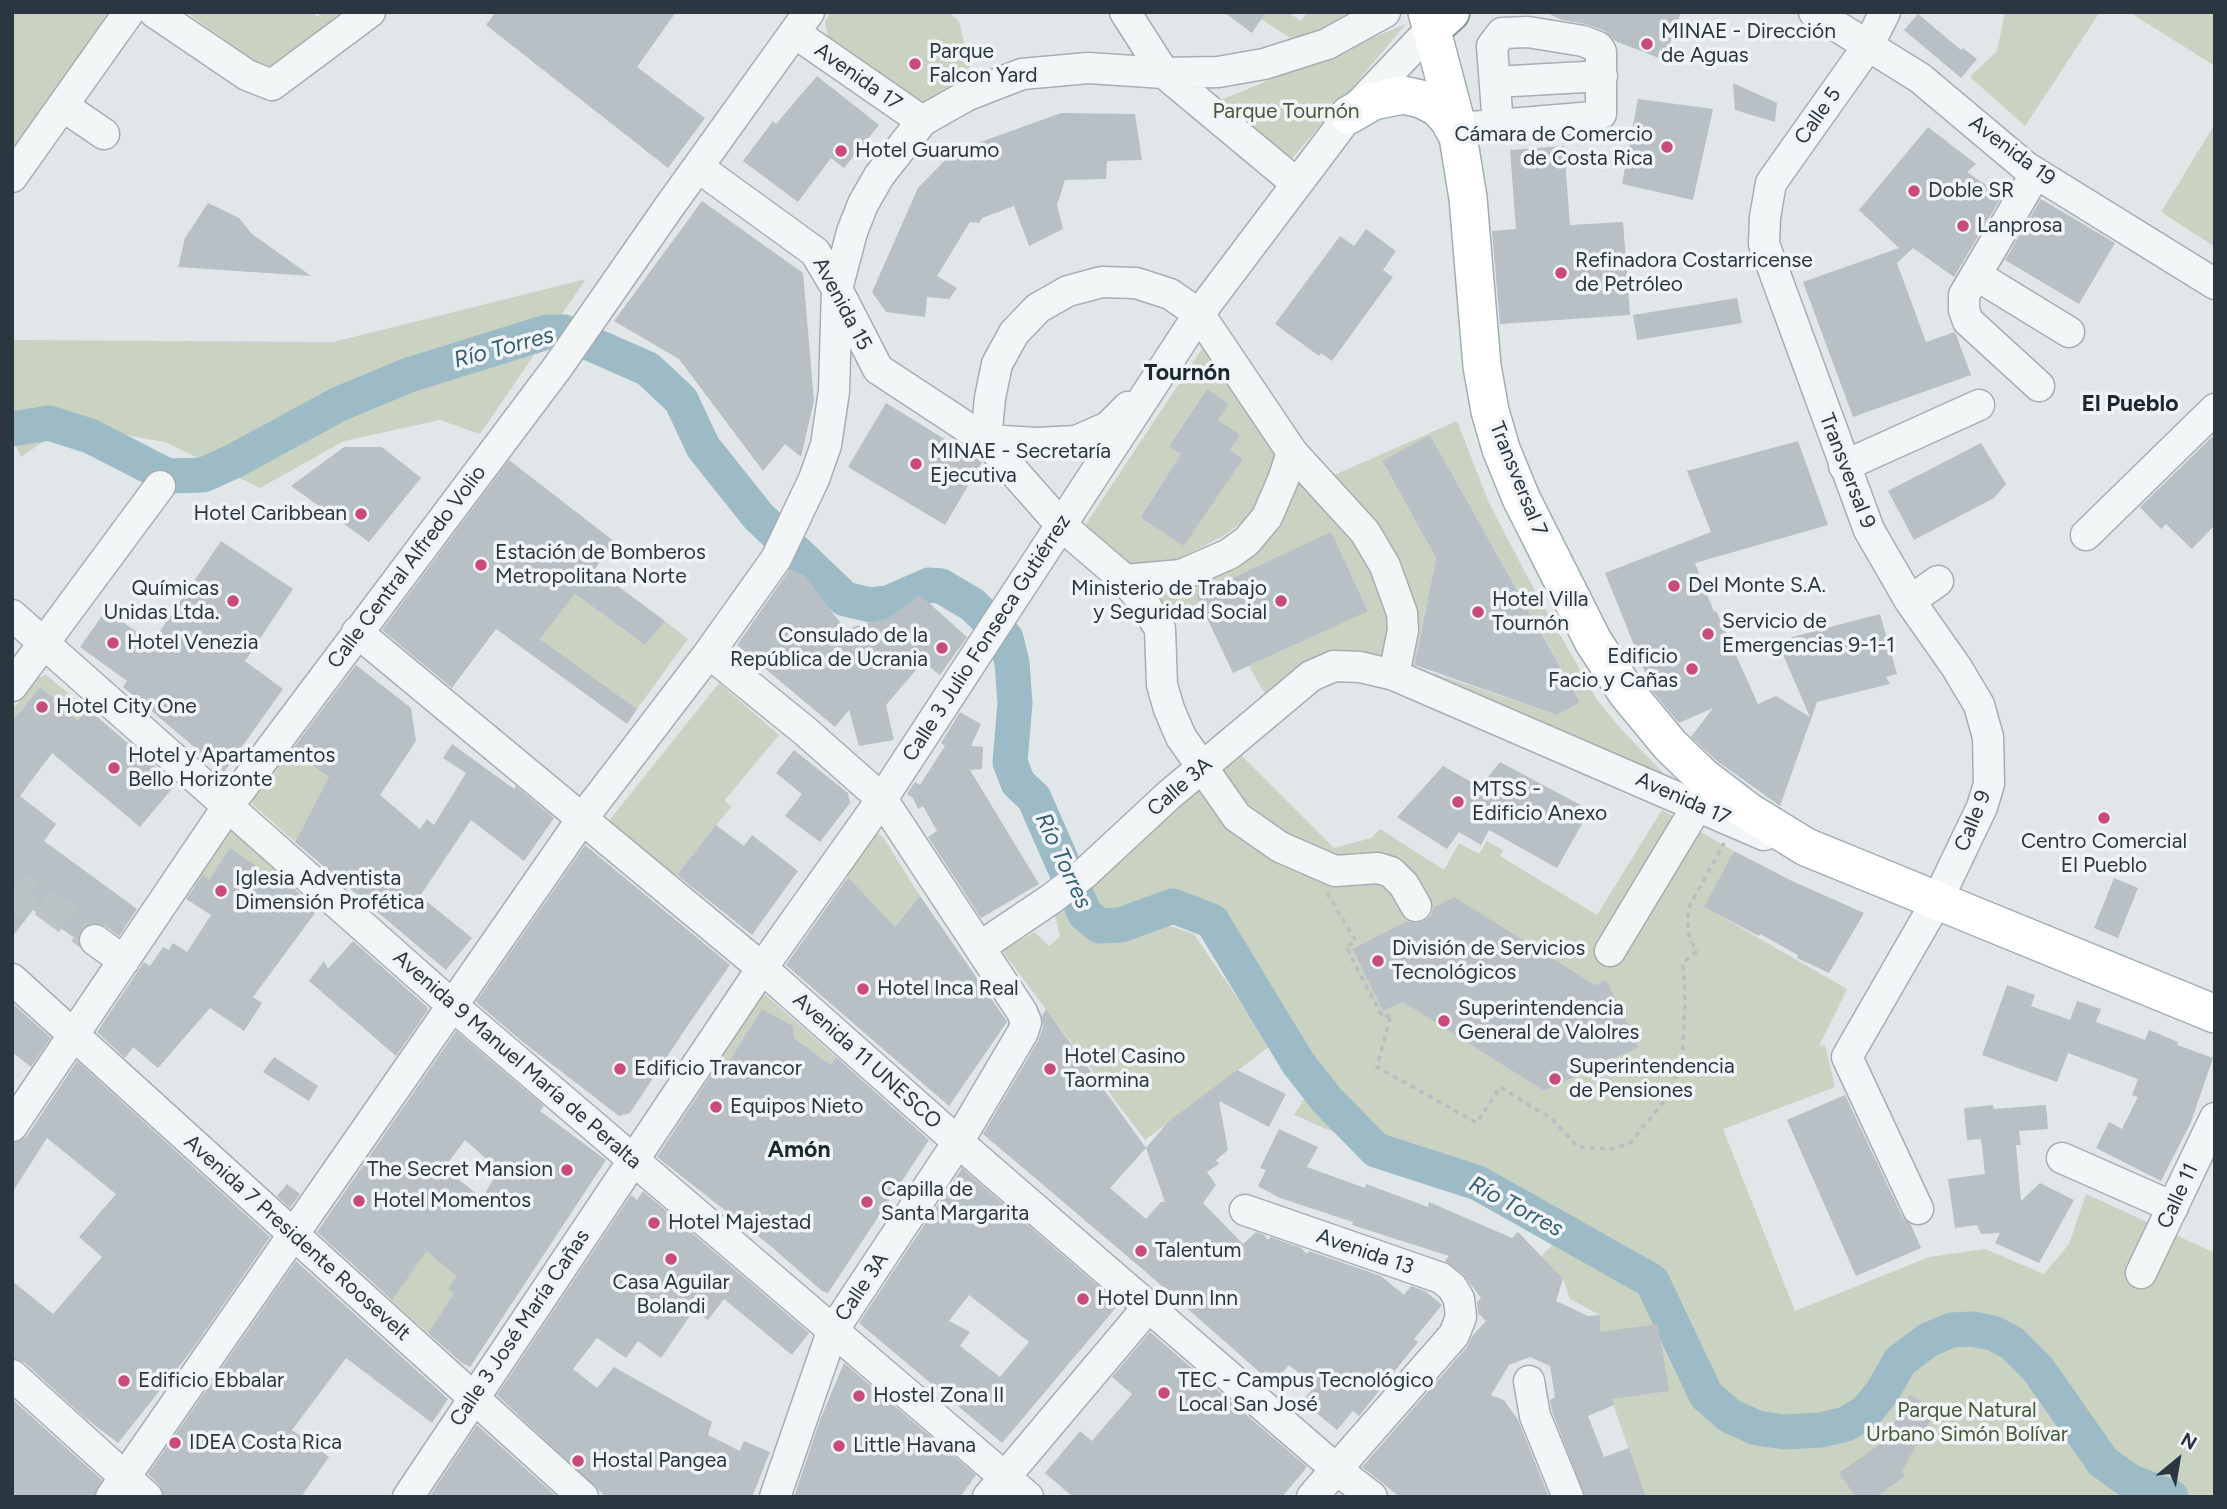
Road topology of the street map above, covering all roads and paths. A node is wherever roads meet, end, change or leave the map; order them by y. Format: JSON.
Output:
{"nodes":[{"id":1,"x":129,"y":12,"type":"edge"},
{"id":2,"x":155,"y":12,"type":"edge"},
{"id":3,"x":370,"y":12,"type":"edge"},
{"id":4,"x":1125,"y":12,"type":"edge"},
{"id":5,"x":1385,"y":12,"type":"edge"},
{"id":6,"x":1814,"y":12,"type":"edge"},
{"id":7,"x":1885,"y":12,"type":"edge"},
{"id":8,"x":1436,"y":17,"type":"edge"},
{"id":9,"x":802,"y":22,"type":"edge"},
{"id":10,"x":1868,"y":46,"type":"junction"},
{"id":11,"x":1164,"y":73,"type":"junction"},
{"id":12,"x":1602,"y":76,"type":"junction"},
{"id":13,"x":1495,"y":82,"type":"junction"},
{"id":14,"x":63,"y":106,"type":"junction"},
{"id":15,"x":1349,"y":115,"type":"junction"},
{"id":16,"x":922,"y":121,"type":"junction"},
{"id":17,"x":1499,"y":125,"type":"junction"},
{"id":18,"x":1457,"y":132,"type":"junction"},
{"id":19,"x":104,"y":134,"type":"dead end"},
{"id":20,"x":698,"y":167,"type":"junction"},
{"id":21,"x":2036,"y":173,"type":"junction"},
{"id":22,"x":12,"y":177,"type":"edge"},
{"id":23,"x":1296,"y":183,"type":"junction"},
{"id":24,"x":1771,"y":183,"type":"joint"},
{"id":25,"x":1236,"y":266,"type":"junction"},
{"id":26,"x":1976,"y":275,"type":"junction"},
{"id":27,"x":2215,"y":284,"type":"edge"},
{"id":28,"x":837,"y":289,"type":"junction"},
{"id":29,"x":1199,"y":314,"type":"junction"},
{"id":30,"x":2069,"y":332,"type":"dead end"},
{"id":31,"x":1225,"y":350,"type":"junction"},
{"id":32,"x":1155,"y":378,"type":"junction"},
{"id":33,"x":2039,"y":386,"type":"dead end"},
{"id":34,"x":1979,"y":405,"type":"dead end"},
{"id":35,"x":2215,"y":409,"type":"edge"},
{"id":36,"x":986,"y":440,"type":"junction"},
{"id":37,"x":1292,"y":452,"type":"junction"},
{"id":38,"x":1844,"y":466,"type":"junction"},
{"id":39,"x":160,"y":486,"type":"dead end"},
{"id":40,"x":1062,"y":526,"type":"junction"},
{"id":41,"x":2086,"y":535,"type":"dead end"},
{"id":42,"x":1125,"y":580,"type":"junction"},
{"id":43,"x":1938,"y":581,"type":"dead end"},
{"id":44,"x":1910,"y":601,"type":"junction"},
{"id":45,"x":12,"y":615,"type":"edge"},
{"id":46,"x":357,"y":632,"type":"junction"},
{"id":47,"x":44,"y":642,"type":"junction"},
{"id":48,"x":709,"y":653,"type":"junction"},
{"id":49,"x":1394,"y":675,"type":"junction"},
{"id":50,"x":12,"y":686,"type":"edge"},
{"id":51,"x":1988,"y":737,"type":"joint"},
{"id":52,"x":1201,"y":768,"type":"junction"},
{"id":53,"x":882,"y":799,"type":"junction"},
{"id":54,"x":1698,"y":805,"type":"junction"},
{"id":55,"x":228,"y":806,"type":"junction"},
{"id":56,"x":582,"y":819,"type":"junction"},
{"id":57,"x":1736,"y":822,"type":"junction"},
{"id":58,"x":1806,"y":847,"type":"junction"},
{"id":59,"x":1306,"y":859,"type":"junction"},
{"id":60,"x":1938,"y":900,"type":"junction"},
{"id":61,"x":1416,"y":906,"type":"dead end"},
{"id":62,"x":95,"y":940,"type":"tunnel mouth"},
{"id":63,"x":980,"y":947,"type":"junction"},
{"id":64,"x":1610,"y":951,"type":"dead end"},
{"id":65,"x":124,"y":961,"type":"junction"},
{"id":66,"x":762,"y":968,"type":"junction"},
{"id":67,"x":12,"y":979,"type":"edge"},
{"id":68,"x":453,"y":1006,"type":"junction"},
{"id":69,"x":2215,"y":1014,"type":"edge"},
{"id":70,"x":75,"y":1035,"type":"junction"},
{"id":71,"x":2215,"y":1118,"type":"edge"},
{"id":72,"x":12,"y":1126,"type":"edge"},
{"id":73,"x":958,"y":1142,"type":"junction"},
{"id":74,"x":2062,"y":1158,"type":"dead end"},
{"id":75,"x":633,"y":1161,"type":"junction"},
{"id":76,"x":2173,"y":1207,"type":"junction"},
{"id":77,"x":1918,"y":1209,"type":"dead end"},
{"id":78,"x":1245,"y":1210,"type":"dead end"},
{"id":79,"x":293,"y":1235,"type":"junction"},
{"id":80,"x":2141,"y":1273,"type":"dead end"},
{"id":81,"x":1149,"y":1306,"type":"junction"},
{"id":82,"x":832,"y":1332,"type":"junction"},
{"id":83,"x":12,"y":1375,"type":"edge"},
{"id":84,"x":1529,"y":1381,"type":"dead end"},
{"id":85,"x":472,"y":1398,"type":"junction"},
{"id":86,"x":1335,"y":1469,"type":"junction"},
{"id":87,"x":118,"y":1487,"type":"edge"},
{"id":88,"x":996,"y":1487,"type":"edge"},
{"id":89,"x":147,"y":1497,"type":"edge"},
{"id":90,"x":408,"y":1497,"type":"edge"},
{"id":91,"x":583,"y":1497,"type":"edge"},
{"id":92,"x":775,"y":1497,"type":"edge"},
{"id":93,"x":1028,"y":1497,"type":"edge"},
{"id":94,"x":1312,"y":1497,"type":"edge"},
{"id":95,"x":1372,"y":1497,"type":"edge"},
{"id":96,"x":1568,"y":1497,"type":"edge"}],
"edges":[{"from":1,"to":14,"type":"street"},
{"from":2,"to":3,"type":"street"},
{"from":4,"to":11,"type":"street"},
{"from":5,"to":11,"type":"street"},
{"from":6,"to":10,"type":"street","name":"Avenida 19"},
{"from":7,"to":10,"type":"street","name":"Calle 5"},
{"from":8,"to":15,"type":"street","name":"Calle 3 Julio Fonseca Gutiérrez"},
{"from":8,"to":18,"type":"main road","name":"Transversal 7"},
{"from":9,"to":16,"type":"street","name":"Avenida 17"},
{"from":9,"to":20,"type":"street","name":"Calle Central Alfredo Volio"},
{"from":10,"to":21,"type":"street","name":"Avenida 19"},
{"from":10,"to":24,"type":"street","name":"Calle 5"},
{"from":11,"to":16,"type":"street"},
{"from":11,"to":23,"type":"street"},
{"from":12,"to":13,"type":"street"},
{"from":12,"to":13,"type":"street"},
{"from":12,"to":17,"type":"street"},
{"from":13,"to":17,"type":"street"},
{"from":14,"to":19,"type":"street"},
{"from":14,"to":22,"type":"street"},
{"from":15,"to":18,"type":"main road"},
{"from":15,"to":23,"type":"street","name":"Calle 3 Julio Fonseca Gutiérrez"},
{"from":16,"to":28,"type":"street"},
{"from":17,"to":18,"type":"street"},
{"from":18,"to":58,"type":"main road","name":"Transversal 7"},
{"from":20,"to":28,"type":"street","name":"Avenida 15"},
{"from":20,"to":46,"type":"street","name":"Calle Central Alfredo Volio"},
{"from":21,"to":26,"type":"street"},
{"from":21,"to":27,"type":"street","name":"Avenida 19"},
{"from":23,"to":25,"type":"street","name":"Calle 3 Julio Fonseca Gutiérrez"},
{"from":24,"to":38,"type":"street","name":"Transversal 9"},
{"from":25,"to":29,"type":"street","name":"Calle 3 Julio Fonseca Gutiérrez"},
{"from":25,"to":31,"type":"street"},
{"from":26,"to":30,"type":"street"},
{"from":26,"to":33,"type":"street"},
{"from":28,"to":36,"type":"street","name":"Avenida 15"},
{"from":28,"to":48,"type":"street"},
{"from":29,"to":31,"type":"street"},
{"from":29,"to":32,"type":"street","name":"Calle 3 Julio Fonseca Gutiérrez"},
{"from":29,"to":36,"type":"street"},
{"from":31,"to":37,"type":"street"},
{"from":32,"to":36,"type":"street","name":"Avenida 15"},
{"from":32,"to":40,"type":"street","name":"Calle 3 Julio Fonseca Gutiérrez"},
{"from":34,"to":38,"type":"street"},
{"from":35,"to":41,"type":"street"},
{"from":36,"to":40,"type":"street","name":"Avenida 15"},
{"from":37,"to":42,"type":"street"},
{"from":37,"to":49,"type":"street"},
{"from":38,"to":44,"type":"street","name":"Transversal 9"},
{"from":39,"to":47,"type":"street"},
{"from":40,"to":42,"type":"street","name":"Avenida 15"},
{"from":40,"to":53,"type":"street","name":"Calle 3 Julio Fonseca Gutiérrez"},
{"from":42,"to":52,"type":"street","name":"Avenida 15"},
{"from":43,"to":44,"type":"street"},
{"from":44,"to":51,"type":"street","name":"Transversal 9"},
{"from":45,"to":47,"type":"street","name":"Avenida 9 Manuel María de Peralta"},
{"from":46,"to":55,"type":"street","name":"Calle Central Alfredo Volio"},
{"from":46,"to":56,"type":"street","name":"Avenida 11 UNESCO"},
{"from":47,"to":50,"type":"street"},
{"from":47,"to":55,"type":"street","name":"Avenida 9 Manuel María de Peralta"},
{"from":48,"to":53,"type":"street"},
{"from":48,"to":56,"type":"street"},
{"from":49,"to":52,"type":"street","name":"Calle 3A"},
{"from":49,"to":54,"type":"street","name":"Avenida 17"},
{"from":51,"to":60,"type":"street","name":"Calle 9"},
{"from":52,"to":59,"type":"street","name":"Avenida 15"},
{"from":52,"to":63,"type":"street","name":"Calle 3A"},
{"from":53,"to":63,"type":"street"},
{"from":53,"to":66,"type":"street","name":"Calle 3 Julio Fonseca Gutiérrez"},
{"from":54,"to":57,"type":"street","name":"Avenida 17"},
{"from":54,"to":64,"type":"street"},
{"from":55,"to":65,"type":"street","name":"Calle Central Alfredo Volio"},
{"from":55,"to":68,"type":"street","name":"Avenida 9 Manuel María de Peralta"},
{"from":56,"to":66,"type":"street","name":"Avenida 11 UNESCO"},
{"from":56,"to":68,"type":"street"},
{"from":57,"to":58,"type":"street","name":"Avenida 17"},
{"from":57,"to":59,"type":"path"},
{"from":58,"to":60,"type":"main road","name":"Avenida 17"},
{"from":59,"to":61,"type":"street","name":"Avenida 15"},
{"from":60,"to":69,"type":"main road","name":"Avenida 17"},
{"from":60,"to":77,"type":"street","name":"Calle 9"},
{"from":62,"to":65,"type":"street"},
{"from":63,"to":73,"type":"street","name":"Calle 3A"},
{"from":65,"to":70,"type":"street","name":"Calle Central Alfredo Volio"},
{"from":66,"to":73,"type":"street","name":"Avenida 11 UNESCO"},
{"from":66,"to":75,"type":"street","name":"Calle 3 Julio Fonseca Gutiérrez"},
{"from":67,"to":70,"type":"street","name":"Avenida 7 Presidente Roosevelt"},
{"from":68,"to":75,"type":"street","name":"Avenida 9 Manuel María de Peralta"},
{"from":68,"to":79,"type":"street"},
{"from":70,"to":72,"type":"street","name":"Calle Central Alfredo Volio"},
{"from":70,"to":79,"type":"street","name":"Avenida 7 Presidente Roosevelt"},
{"from":71,"to":76,"type":"street","name":"Calle 11"},
{"from":73,"to":81,"type":"street","name":"Avenida 11 UNESCO"},
{"from":73,"to":82,"type":"street","name":"Calle 3A"},
{"from":74,"to":76,"type":"street"},
{"from":75,"to":82,"type":"street","name":"Avenida 9 Manuel María de Peralta"},
{"from":75,"to":85,"type":"street","name":"Calle 3 José María Cañas"},
{"from":76,"to":80,"type":"street","name":"Calle 11"},
{"from":78,"to":86,"type":"street","name":"Avenida 13"},
{"from":79,"to":85,"type":"street","name":"Avenida 7 Presidente Roosevelt"},
{"from":79,"to":87,"type":"street"},
{"from":81,"to":86,"type":"street","name":"Avenida 11 UNESCO"},
{"from":81,"to":88,"type":"street"},
{"from":82,"to":88,"type":"street","name":"Avenida 9 Manuel María de Peralta"},
{"from":82,"to":92,"type":"street","name":"Calle 3A"},
{"from":83,"to":87,"type":"street"},
{"from":84,"to":96,"type":"street"},
{"from":85,"to":90,"type":"street","name":"Calle 3 José María Cañas"},
{"from":85,"to":91,"type":"street","name":"Avenida 7 Presidente Roosevelt"},
{"from":86,"to":94,"type":"street"},
{"from":86,"to":95,"type":"street","name":"Avenida 11 UNESCO"},
{"from":87,"to":89,"type":"street"},
{"from":88,"to":93,"type":"street","name":"Avenida 9 Manuel María de Peralta"}]}
